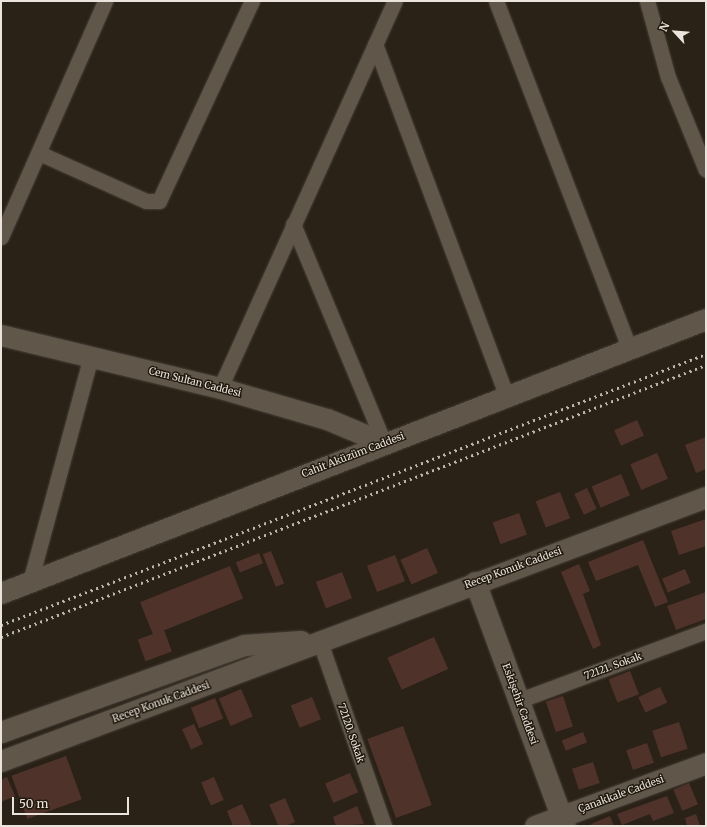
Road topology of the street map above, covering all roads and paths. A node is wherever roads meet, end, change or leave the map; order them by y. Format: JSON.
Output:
{"nodes":[{"id":1,"x":105,"y":1,"type":"edge"},
{"id":2,"x":252,"y":1,"type":"edge"},
{"id":3,"x":395,"y":1,"type":"edge"},
{"id":4,"x":496,"y":1,"type":"edge"},
{"id":5,"x":647,"y":1,"type":"edge"},
{"id":6,"x":375,"y":44,"type":"junction"},
{"id":7,"x":39,"y":153,"type":"junction"},
{"id":8,"x":706,"y":170,"type":"edge"},
{"id":9,"x":293,"y":224,"type":"junction"},
{"id":10,"x":1,"y":237,"type":"edge"},
{"id":11,"x":706,"y":319,"type":"edge"},
{"id":12,"x":1,"y":335,"type":"edge"},
{"id":13,"x":629,"y":348,"type":"junction"},
{"id":14,"x":91,"y":356,"type":"junction"},
{"id":15,"x":220,"y":388,"type":"junction"},
{"id":16,"x":506,"y":395,"type":"junction"},
{"id":17,"x":384,"y":443,"type":"junction"},
{"id":18,"x":706,"y":497,"type":"edge"},
{"id":19,"x":30,"y":582,"type":"junction"},
{"id":20,"x":475,"y":582,"type":"junction"},
{"id":21,"x":1,"y":593,"type":"edge"},
{"id":22,"x":706,"y":631,"type":"edge"},
{"id":23,"x":319,"y":639,"type":"junction"},
{"id":24,"x":520,"y":700,"type":"junction"},
{"id":25,"x":1,"y":732,"type":"edge"},
{"id":26,"x":1,"y":761,"type":"edge"},
{"id":27,"x":706,"y":763,"type":"edge"},
{"id":28,"x":563,"y":821,"type":"edge"},
{"id":29,"x":384,"y":826,"type":"edge"},
{"id":30,"x":535,"y":826,"type":"edge"}],
"edges":[{"from":1,"to":7,"type":"street"},
{"from":2,"to":7,"type":"street"},
{"from":3,"to":6,"type":"street"},
{"from":4,"to":13,"type":"street"},
{"from":5,"to":8,"type":"street"},
{"from":6,"to":9,"type":"street"},
{"from":6,"to":16,"type":"street"},
{"from":7,"to":10,"type":"street"},
{"from":9,"to":15,"type":"street"},
{"from":9,"to":17,"type":"street"},
{"from":11,"to":13,"type":"street","name":"Cahit Aküzüm Caddesi"},
{"from":12,"to":14,"type":"street","name":"Cem Sultan Caddesi"},
{"from":13,"to":16,"type":"street","name":"Cahit Aküzüm Caddesi"},
{"from":14,"to":15,"type":"street","name":"Cem Sultan Caddesi"},
{"from":14,"to":19,"type":"street"},
{"from":15,"to":17,"type":"street","name":"Cem Sultan Caddesi"},
{"from":16,"to":17,"type":"street","name":"Cahit Aküzüm Caddesi"},
{"from":17,"to":19,"type":"street","name":"Cahit Aküzüm Caddesi"},
{"from":18,"to":20,"type":"street","name":"Recep Konuk Caddesi"},
{"from":19,"to":21,"type":"street","name":"Cahit Aküzüm Caddesi"},
{"from":20,"to":23,"type":"street","name":"Recep Konuk Caddesi"},
{"from":20,"to":24,"type":"street","name":"Eskişehir Caddesi"},
{"from":22,"to":24,"type":"street","name":"72121. Sokak"},
{"from":23,"to":25,"type":"street","name":"Recep Konuk Caddesi"},
{"from":23,"to":26,"type":"street","name":"Recep Konuk Caddesi"},
{"from":23,"to":29,"type":"street","name":"72120. Sokak"},
{"from":24,"to":28,"type":"street","name":"Eskişehir Caddesi"},
{"from":27,"to":28,"type":"street","name":"Çanakkale Caddesi"},
{"from":28,"to":30,"type":"street","name":"Çanakkale Caddesi"}]}
